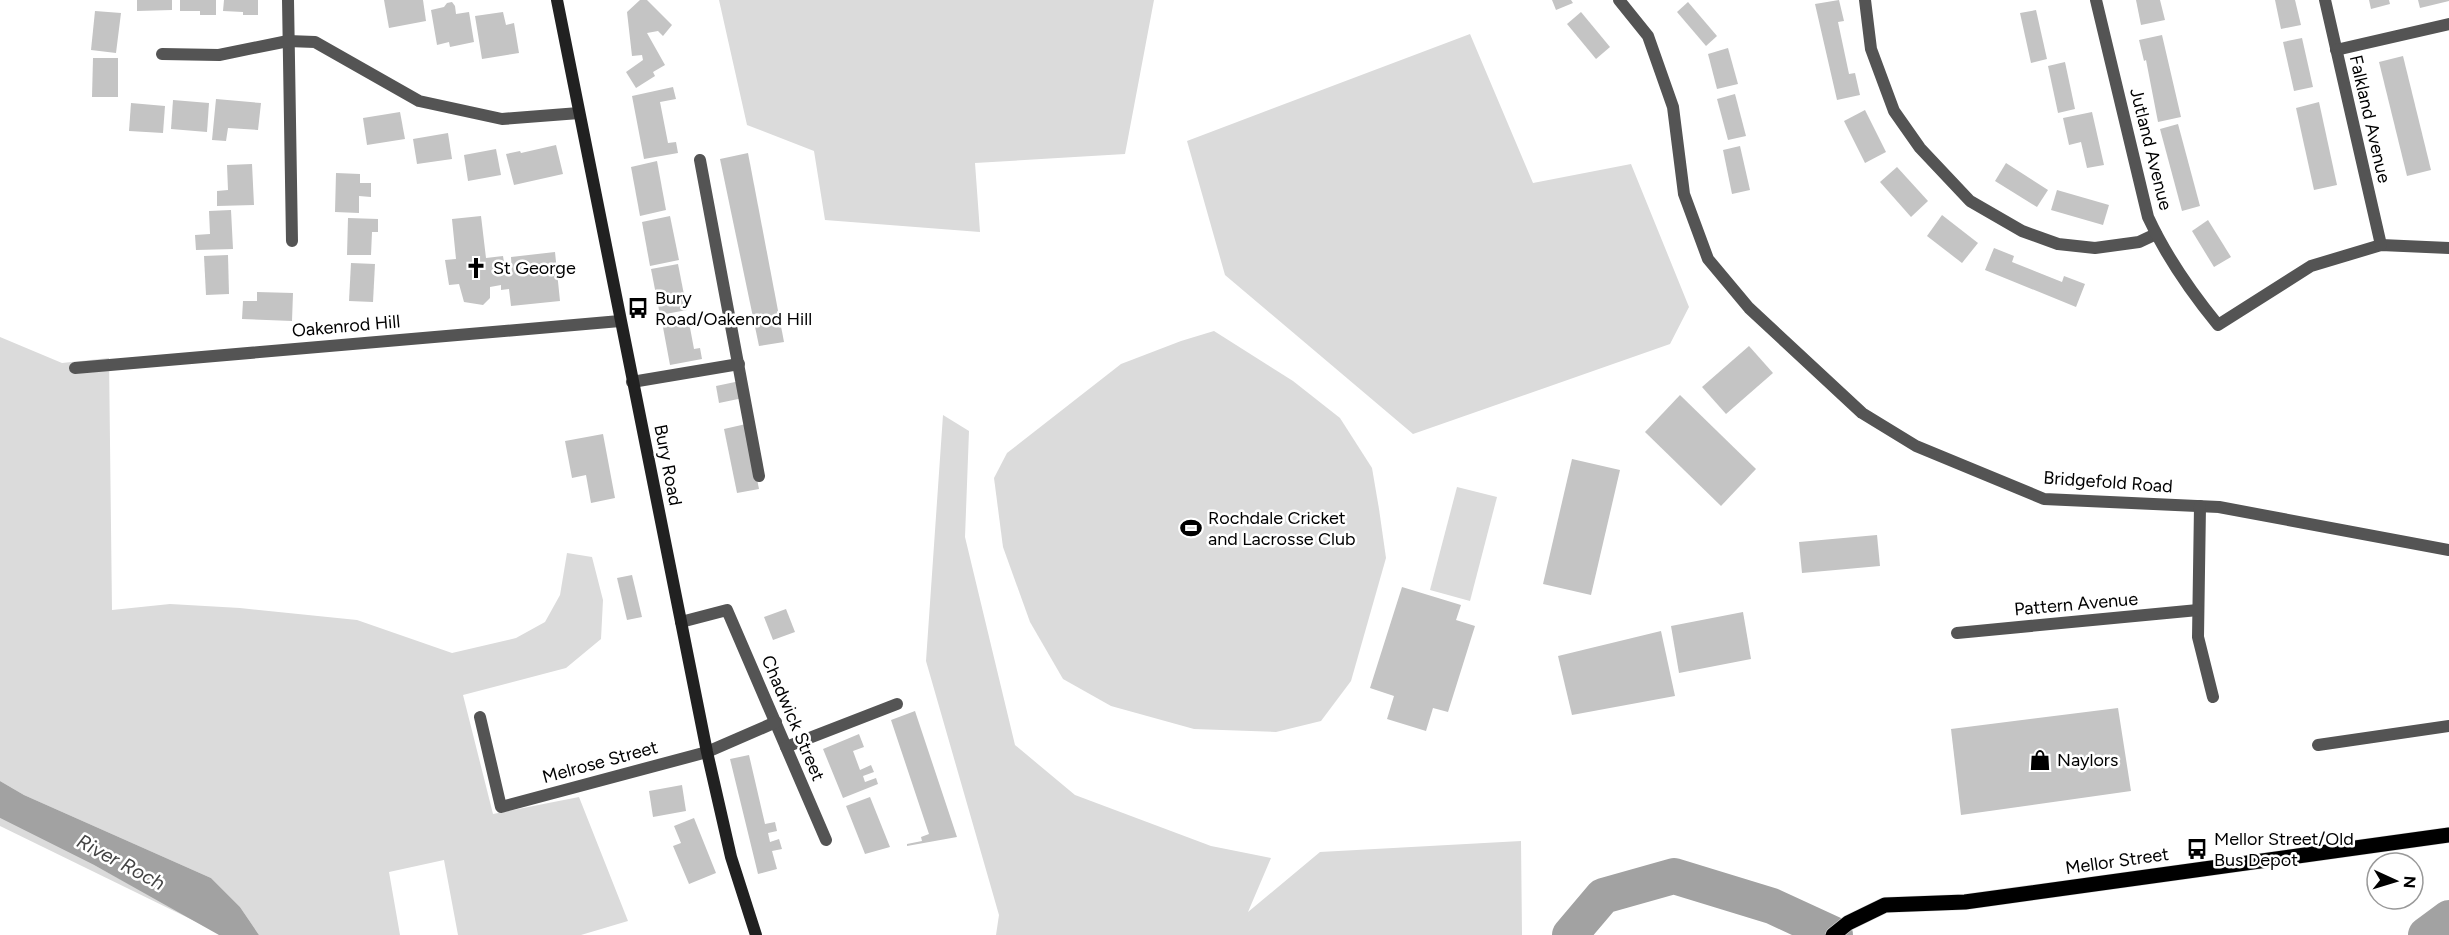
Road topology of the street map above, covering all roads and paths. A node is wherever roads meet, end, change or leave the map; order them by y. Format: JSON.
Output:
{"nodes":[{"id":1,"x":288,"y":0,"type":"edge"},
{"id":2,"x":556,"y":0,"type":"edge"},
{"id":3,"x":1619,"y":0,"type":"edge"},
{"id":4,"x":1866,"y":0,"type":"edge"},
{"id":5,"x":2096,"y":0,"type":"edge"},
{"id":6,"x":2325,"y":0,"type":"edge"},
{"id":7,"x":2449,"y":24,"type":"edge"},
{"id":8,"x":288,"y":42,"type":"junction"},
{"id":9,"x":2336,"y":50,"type":"junction"},
{"id":10,"x":162,"y":54,"type":"dead end"},
{"id":11,"x":579,"y":113,"type":"junction"},
{"id":12,"x":700,"y":160,"type":"dead end"},
{"id":13,"x":2156,"y":234,"type":"junction"},
{"id":14,"x":292,"y":241,"type":"dead end"},
{"id":15,"x":2381,"y":245,"type":"junction"},
{"id":16,"x":2449,"y":248,"type":"edge"},
{"id":17,"x":620,"y":321,"type":"junction"},
{"id":18,"x":739,"y":364,"type":"junction"},
{"id":19,"x":75,"y":368,"type":"dead end"},
{"id":20,"x":632,"y":381,"type":"junction"},
{"id":21,"x":759,"y":476,"type":"dead end"},
{"id":22,"x":2200,"y":506,"type":"junction"},
{"id":23,"x":2449,"y":550,"type":"edge"},
{"id":24,"x":2198,"y":610,"type":"junction"},
{"id":25,"x":681,"y":622,"type":"junction"},
{"id":26,"x":1957,"y":633,"type":"dead end"},
{"id":27,"x":2213,"y":697,"type":"dead end"},
{"id":28,"x":897,"y":704,"type":"dead end"},
{"id":29,"x":480,"y":717,"type":"dead end"},
{"id":30,"x":776,"y":722,"type":"junction"},
{"id":31,"x":2449,"y":726,"type":"edge"},
{"id":32,"x":2318,"y":745,"type":"dead end"},
{"id":33,"x":786,"y":747,"type":"junction"},
{"id":34,"x":707,"y":752,"type":"junction"},
{"id":35,"x":2449,"y":835,"type":"edge"},
{"id":36,"x":826,"y":840,"type":"dead end"},
{"id":37,"x":756,"y":935,"type":"edge"},
{"id":38,"x":1833,"y":935,"type":"edge"}],
"edges":[{"from":1,"to":8,"type":"street"},
{"from":2,"to":11,"type":"main road","name":"Bury Road"},
{"from":3,"to":22,"type":"street","name":"Bridgefold Road"},
{"from":4,"to":13,"type":"street"},
{"from":5,"to":13,"type":"street","name":"Jutland Avenue"},
{"from":6,"to":9,"type":"street","name":"Falkland Avenue"},
{"from":7,"to":9,"type":"street"},
{"from":8,"to":10,"type":"street"},
{"from":8,"to":11,"type":"street"},
{"from":8,"to":14,"type":"street"},
{"from":9,"to":15,"type":"street","name":"Falkland Avenue"},
{"from":11,"to":17,"type":"main road","name":"Bury Road"},
{"from":12,"to":18,"type":"street"},
{"from":13,"to":15,"type":"street","name":"Jutland Avenue"},
{"from":15,"to":16,"type":"street"},
{"from":17,"to":19,"type":"street","name":"Oakenrod Hill"},
{"from":17,"to":20,"type":"main road","name":"Bury Road"},
{"from":18,"to":20,"type":"street"},
{"from":18,"to":21,"type":"street"},
{"from":20,"to":25,"type":"main road","name":"Bury Road"},
{"from":22,"to":23,"type":"street","name":"Bridgefold Road"},
{"from":22,"to":24,"type":"street"},
{"from":24,"to":26,"type":"street","name":"Pattern Avenue"},
{"from":24,"to":27,"type":"street"},
{"from":25,"to":30,"type":"street","name":"Chadwick Street"},
{"from":25,"to":34,"type":"main road","name":"Bury Road"},
{"from":28,"to":33,"type":"street"},
{"from":29,"to":34,"type":"street","name":"Melrose Street"},
{"from":30,"to":33,"type":"street","name":"Chadwick Street"},
{"from":30,"to":34,"type":"street","name":"Melrose Street"},
{"from":31,"to":32,"type":"street"},
{"from":33,"to":36,"type":"street","name":"Chadwick Street"},
{"from":34,"to":37,"type":"main road","name":"Bury Road"},
{"from":35,"to":38,"type":"main road","name":"Mellor Street"}]}
